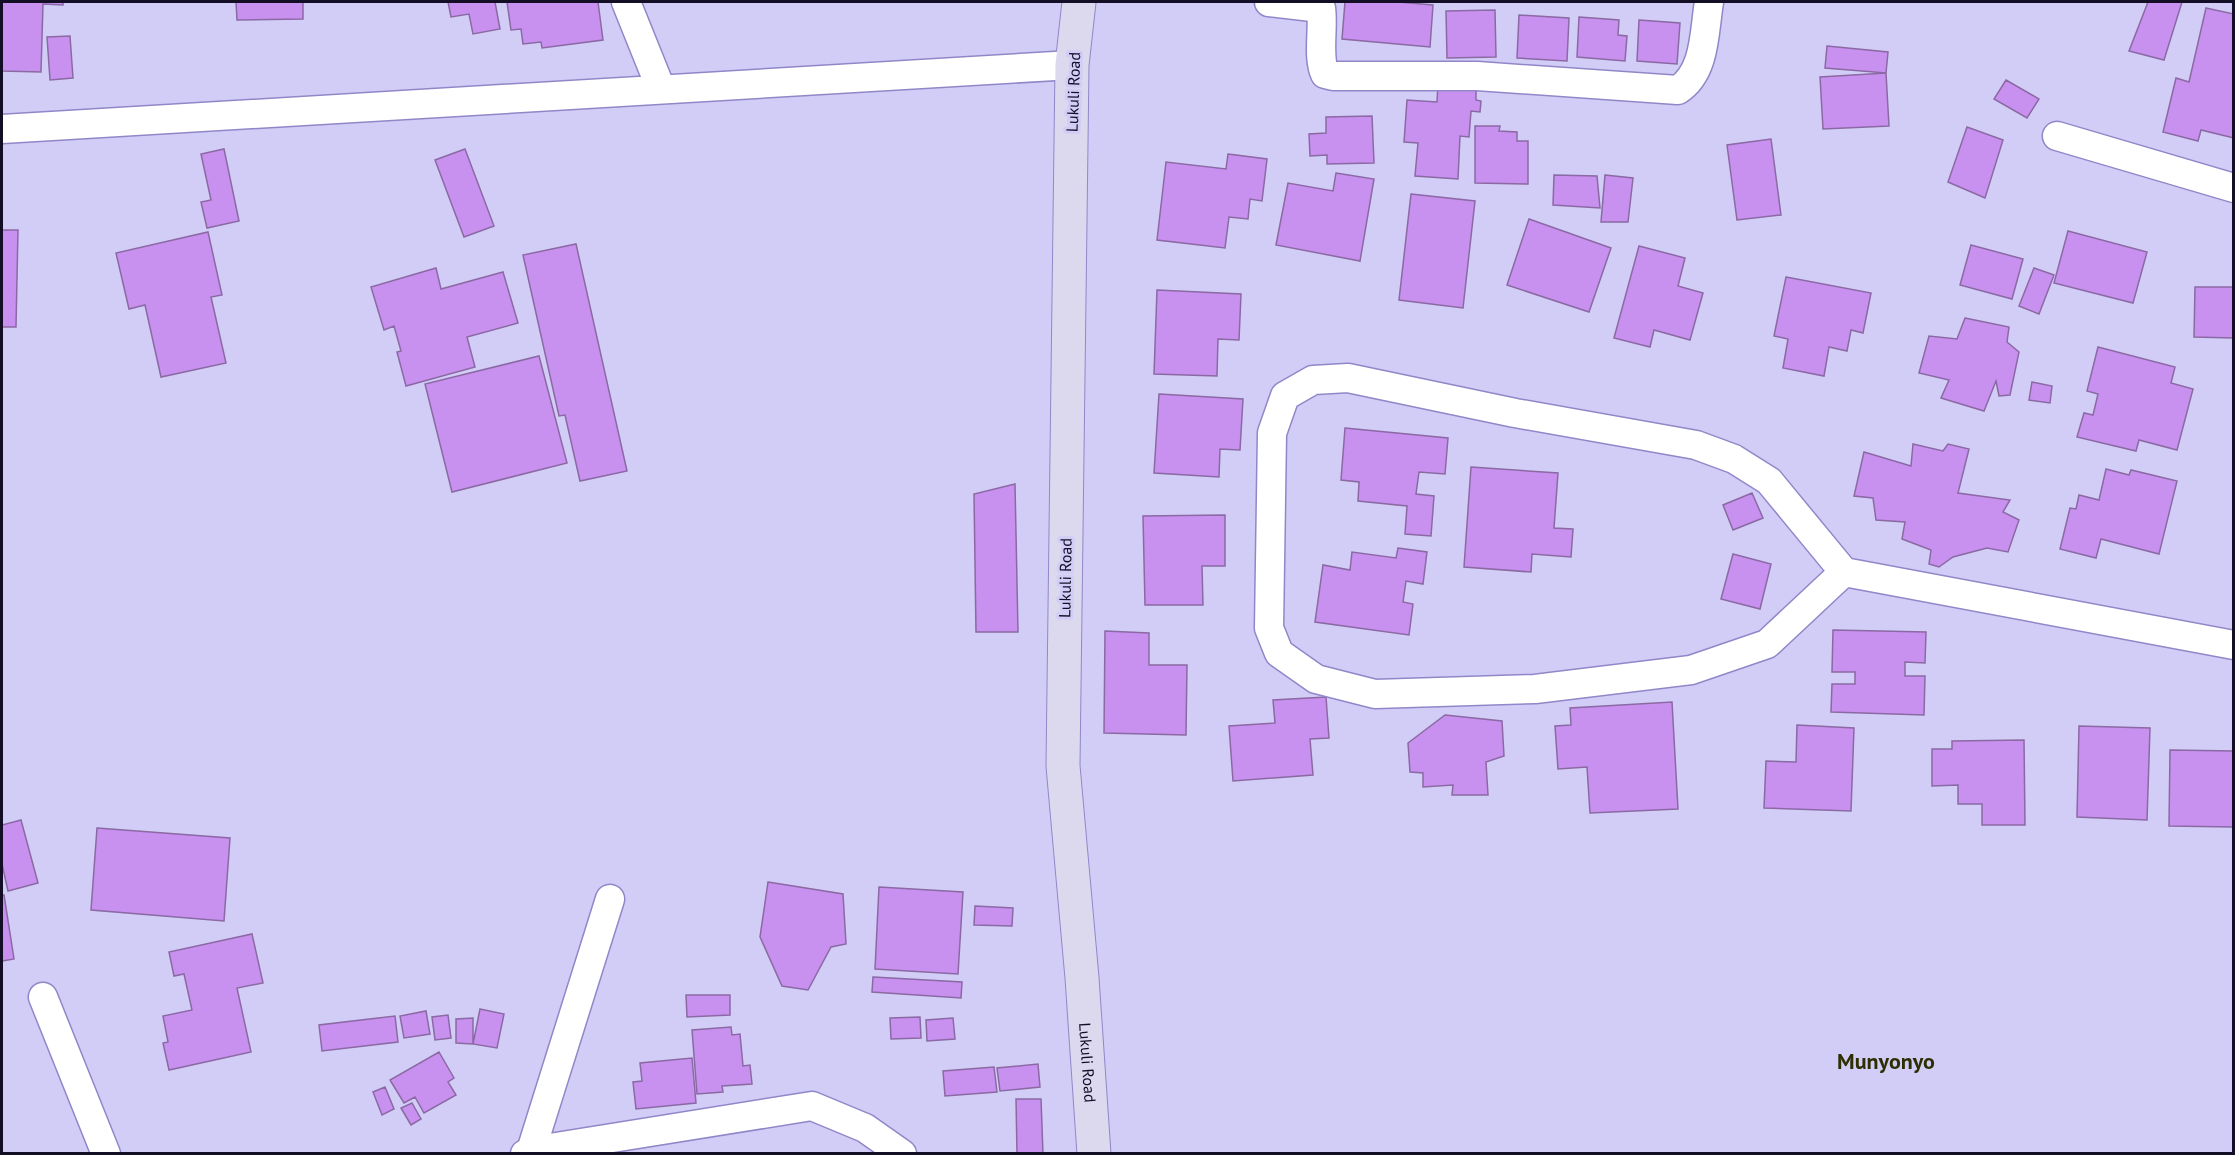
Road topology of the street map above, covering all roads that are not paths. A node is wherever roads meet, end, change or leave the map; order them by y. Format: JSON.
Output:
{"nodes":[{"id":1,"x":626,"y":2,"type":"edge"},
{"id":2,"x":1079,"y":2,"type":"edge"},
{"id":3,"x":1269,"y":2,"type":"edge"},
{"id":4,"x":1709,"y":2,"type":"edge"},
{"id":5,"x":1321,"y":5,"type":"edge"},
{"id":6,"x":1072,"y":65,"type":"junction"},
{"id":7,"x":661,"y":89,"type":"junction"},
{"id":8,"x":2,"y":129,"type":"edge"},
{"id":9,"x":2057,"y":136,"type":"dead end"},
{"id":10,"x":2234,"y":188,"type":"edge"},
{"id":11,"x":1844,"y":572,"type":"junction"},
{"id":12,"x":2234,"y":645,"type":"edge"},
{"id":13,"x":610,"y":899,"type":"dead end"},
{"id":14,"x":43,"y":997,"type":"dead end"},
{"id":15,"x":528,"y":1152,"type":"edge"},
{"id":16,"x":106,"y":1154,"type":"edge"},
{"id":17,"x":902,"y":1154,"type":"edge"},
{"id":18,"x":1094,"y":1154,"type":"edge"}],
"edges":[{"from":1,"to":7,"type":"street"},
{"from":2,"to":6,"type":"street","name":"Lukuli Road"},
{"from":3,"to":5,"type":"street"},
{"from":4,"to":5,"type":"street"},
{"from":6,"to":7,"type":"street"},
{"from":6,"to":18,"type":"street","name":"Lukuli Road"},
{"from":7,"to":8,"type":"street"},
{"from":9,"to":10,"type":"street"},
{"from":11,"to":11,"type":"street"},
{"from":11,"to":12,"type":"street"},
{"from":13,"to":15,"type":"street"},
{"from":14,"to":16,"type":"street"},
{"from":15,"to":17,"type":"street"}]}
